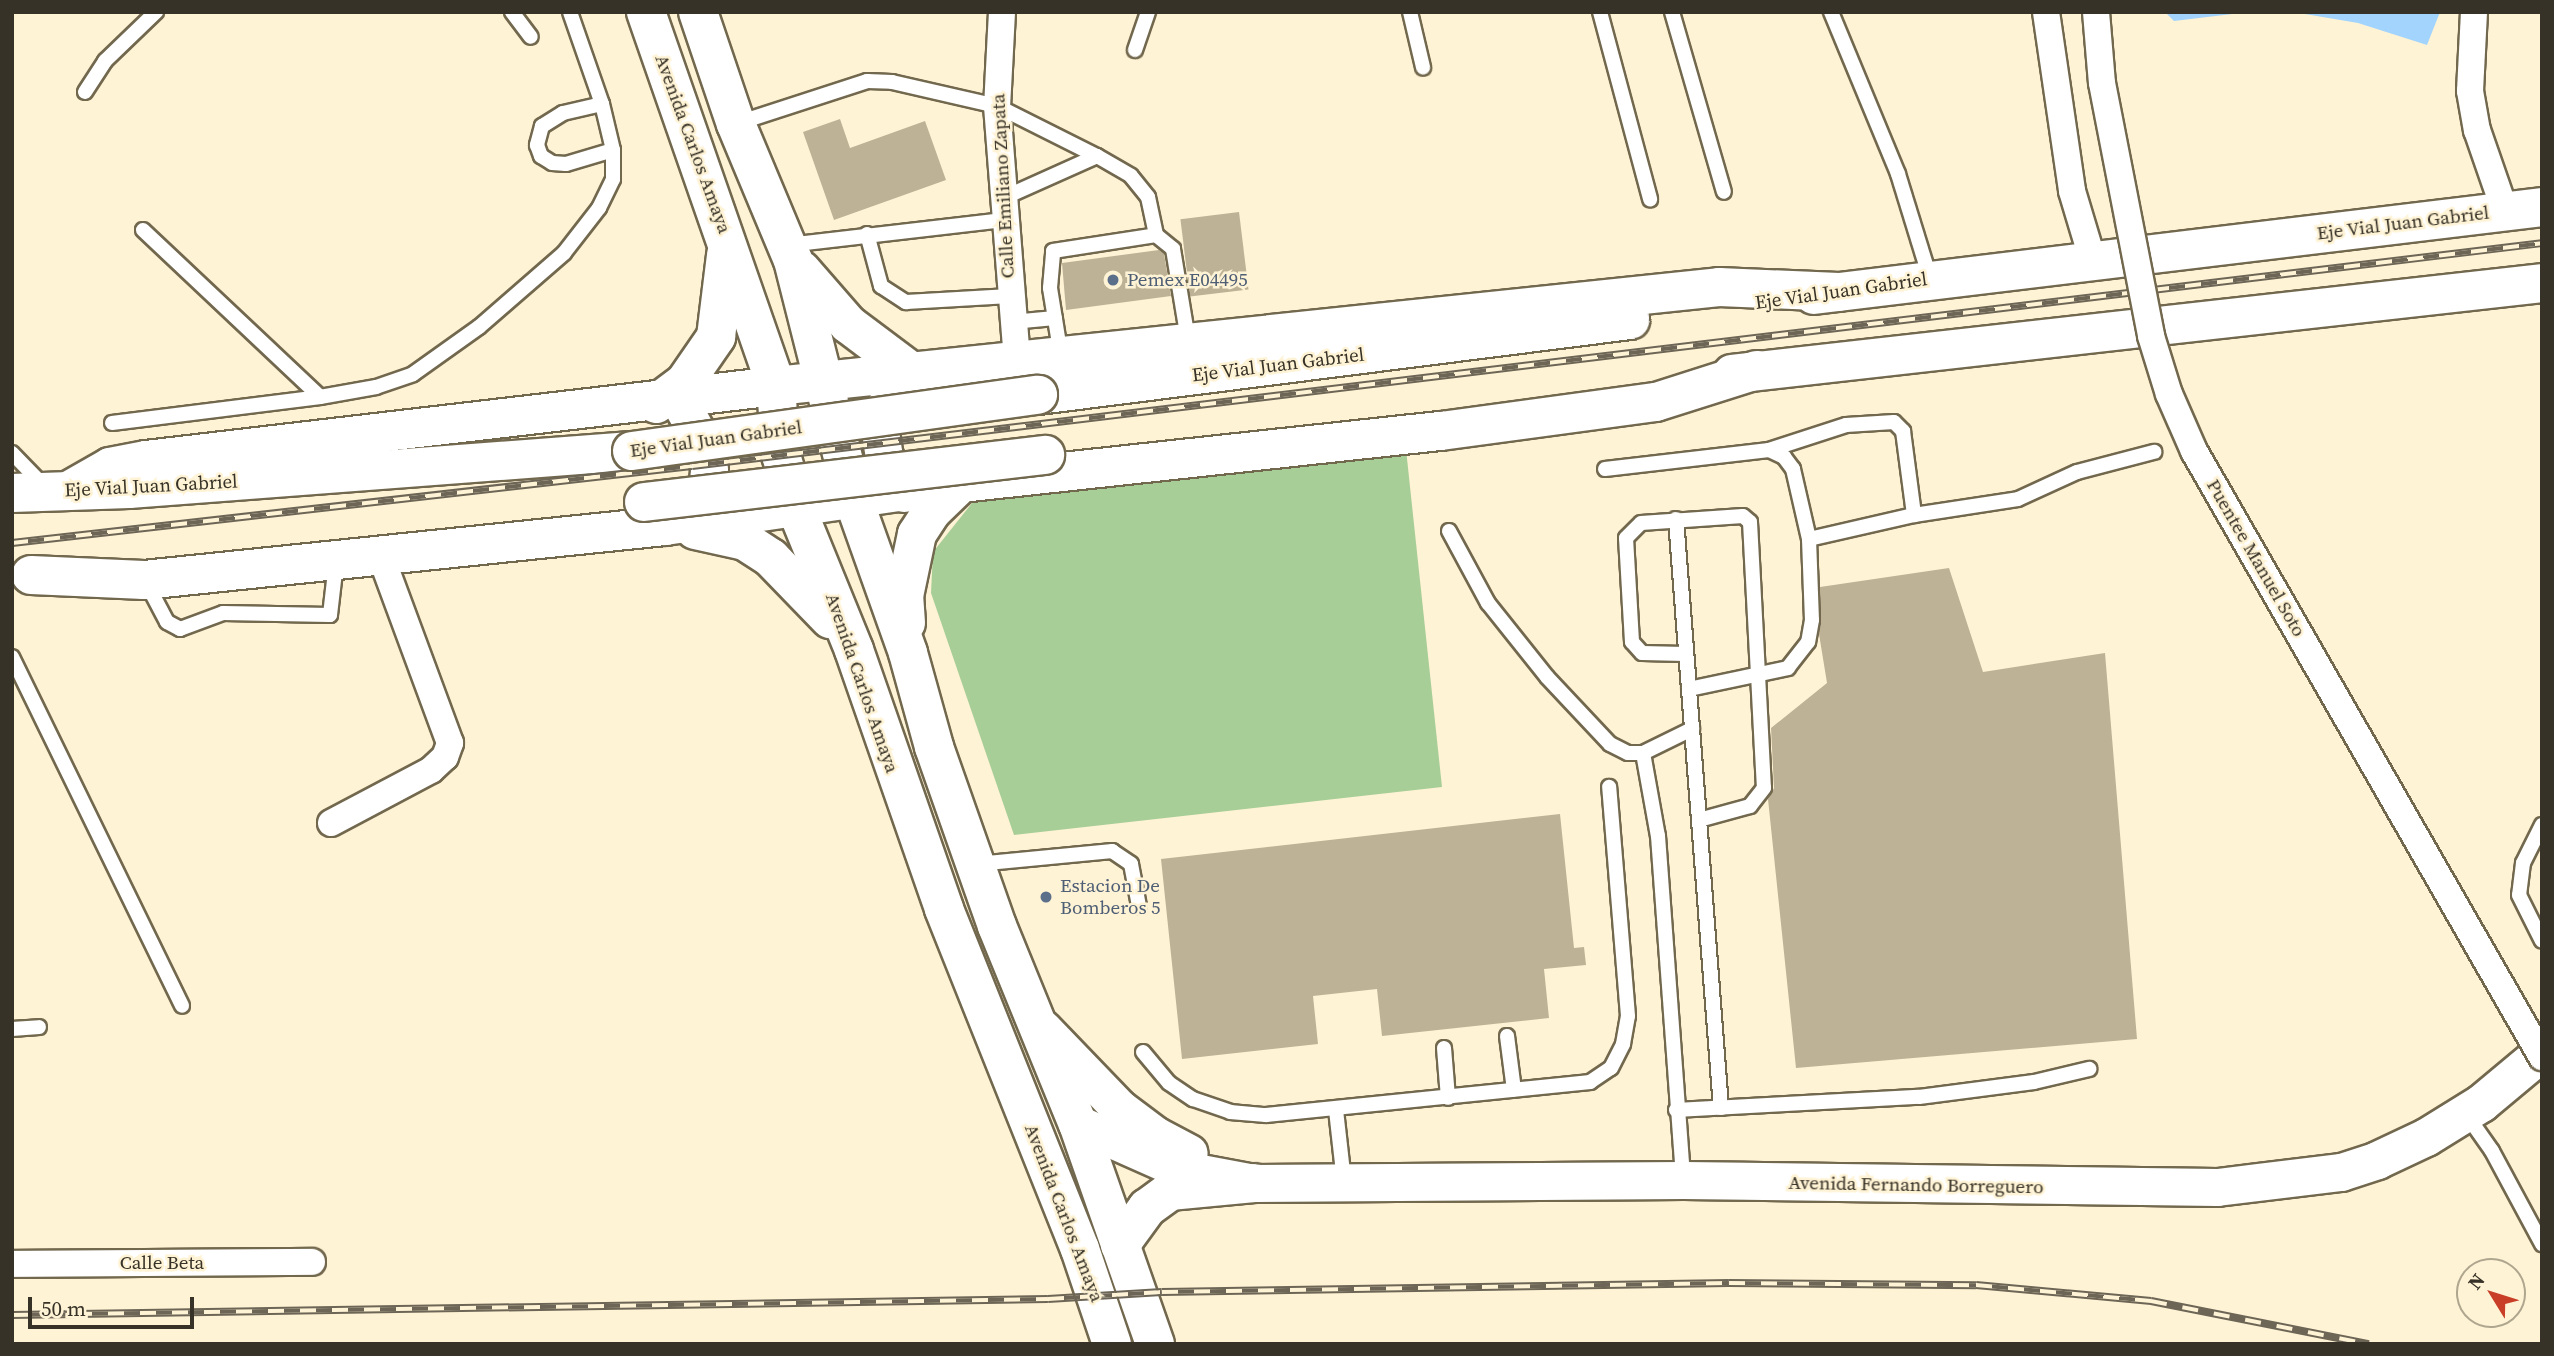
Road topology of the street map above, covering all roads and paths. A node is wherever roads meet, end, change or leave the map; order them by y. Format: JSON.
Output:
{"nodes":[{"id":1,"x":156,"y":12,"type":"edge"},
{"id":2,"x":512,"y":12,"type":"edge"},
{"id":3,"x":570,"y":12,"type":"edge"},
{"id":4,"x":646,"y":12,"type":"edge"},
{"id":5,"x":698,"y":12,"type":"edge"},
{"id":6,"x":1002,"y":12,"type":"edge"},
{"id":7,"x":1148,"y":12,"type":"edge"},
{"id":8,"x":1410,"y":12,"type":"edge"},
{"id":9,"x":1600,"y":12,"type":"edge"},
{"id":10,"x":1672,"y":12,"type":"edge"},
{"id":11,"x":1831,"y":12,"type":"edge"},
{"id":12,"x":2046,"y":12,"type":"edge"},
{"id":13,"x":2096,"y":12,"type":"edge"},
{"id":14,"x":2474,"y":12,"type":"edge"},
{"id":15,"x":531,"y":37,"type":"dead end"},
{"id":16,"x":1135,"y":50,"type":"dead end"},
{"id":17,"x":1423,"y":67,"type":"dead end"},
{"id":18,"x":85,"y":92,"type":"dead end"},
{"id":19,"x":602,"y":104,"type":"junction"},
{"id":20,"x":997,"y":106,"type":"junction"},
{"id":21,"x":736,"y":124,"type":"junction"},
{"id":22,"x":613,"y":150,"type":"junction"},
{"id":23,"x":1097,"y":156,"type":"junction"},
{"id":24,"x":1724,"y":192,"type":"dead end"},
{"id":25,"x":1650,"y":199,"type":"dead end"},
{"id":26,"x":1004,"y":209,"type":"junction"},
{"id":27,"x":2524,"y":209,"type":"edge"},
{"id":28,"x":143,"y":230,"type":"dead end"},
{"id":29,"x":867,"y":234,"type":"junction"},
{"id":30,"x":1156,"y":235,"type":"junction"},
{"id":31,"x":727,"y":237,"type":"junction"},
{"id":32,"x":790,"y":253,"type":"junction"},
{"id":33,"x":2093,"y":261,"type":"junction"},
{"id":34,"x":1930,"y":279,"type":"junction"},
{"id":35,"x":2542,"y":283,"type":"edge"},
{"id":36,"x":1839,"y":292,"type":"junction"},
{"id":37,"x":1011,"y":309,"type":"junction"},
{"id":38,"x":1055,"y":318,"type":"junction"},
{"id":39,"x":1188,"y":342,"type":"junction"},
{"id":40,"x":1061,"y":356,"type":"junction"},
{"id":41,"x":1017,"y":360,"type":"junction"},
{"id":42,"x":1757,"y":370,"type":"junction"},
{"id":43,"x":907,"y":373,"type":"junction"},
{"id":44,"x":826,"y":381,"type":"junction"},
{"id":45,"x":776,"y":386,"type":"junction"},
{"id":46,"x":320,"y":397,"type":"junction"},
{"id":47,"x":668,"y":402,"type":"junction"},
{"id":48,"x":112,"y":423,"type":"dead end"},
{"id":49,"x":1769,"y":450,"type":"junction"},
{"id":50,"x":2154,"y":452,"type":"dead end"},
{"id":51,"x":12,"y":453,"type":"edge"},
{"id":52,"x":1605,"y":469,"type":"dead end"},
{"id":53,"x":961,"y":483,"type":"junction"},
{"id":54,"x":43,"y":492,"type":"edge"},
{"id":55,"x":904,"y":493,"type":"junction"},
{"id":56,"x":854,"y":501,"type":"junction"},
{"id":57,"x":797,"y":510,"type":"junction"},
{"id":58,"x":1914,"y":515,"type":"junction"},
{"id":59,"x":662,"y":517,"type":"junction"},
{"id":60,"x":1676,"y":519,"type":"junction"},
{"id":61,"x":1449,"y":531,"type":"dead end"},
{"id":62,"x":1809,"y":539,"type":"junction"},
{"id":63,"x":380,"y":554,"type":"junction"},
{"id":64,"x":336,"y":559,"type":"junction"},
{"id":65,"x":21,"y":575,"type":"edge"},
{"id":66,"x":144,"y":580,"type":"junction"},
{"id":67,"x":854,"y":650,"type":"junction"},
{"id":68,"x":908,"y":653,"type":"junction"},
{"id":69,"x":1685,"y":654,"type":"junction"},
{"id":70,"x":12,"y":657,"type":"edge"},
{"id":71,"x":1758,"y":677,"type":"junction"},
{"id":72,"x":1689,"y":689,"type":"junction"},
{"id":73,"x":1692,"y":729,"type":"junction"},
{"id":74,"x":934,"y":747,"type":"junction"},
{"id":75,"x":1643,"y":753,"type":"junction"},
{"id":76,"x":891,"y":764,"type":"junction"},
{"id":77,"x":1609,"y":787,"type":"dead end"},
{"id":78,"x":1699,"y":820,"type":"junction"},
{"id":79,"x":331,"y":823,"type":"dead end"},
{"id":80,"x":2542,"y":825,"type":"edge"},
{"id":81,"x":975,"y":864,"type":"junction"},
{"id":82,"x":1139,"y":906,"type":"dead end"},
{"id":83,"x":997,"y":926,"type":"junction"},
{"id":84,"x":2542,"y":941,"type":"edge"},
{"id":85,"x":957,"y":942,"type":"junction"},
{"id":86,"x":979,"y":997,"type":"junction"},
{"id":87,"x":182,"y":1006,"type":"dead end"},
{"id":88,"x":1038,"y":1024,"type":"junction"},
{"id":89,"x":38,"y":1027,"type":"dead end"},
{"id":90,"x":12,"y":1029,"type":"edge"},
{"id":91,"x":1507,"y":1037,"type":"dead end"},
{"id":92,"x":1444,"y":1048,"type":"dead end"},
{"id":93,"x":1143,"y":1052,"type":"dead end"},
{"id":94,"x":2542,"y":1054,"type":"edge"},
{"id":95,"x":2089,"y":1069,"type":"dead end"},
{"id":96,"x":1514,"y":1090,"type":"junction"},
{"id":97,"x":1448,"y":1098,"type":"junction"},
{"id":98,"x":1721,"y":1108,"type":"junction"},
{"id":99,"x":1336,"y":1110,"type":"junction"},
{"id":100,"x":1676,"y":1110,"type":"junction"},
{"id":101,"x":2465,"y":1113,"type":"junction"},
{"id":102,"x":1078,"y":1124,"type":"junction"},
{"id":103,"x":1683,"y":1180,"type":"junction"},
{"id":104,"x":1344,"y":1182,"type":"junction"},
{"id":105,"x":1254,"y":1183,"type":"junction"},
{"id":106,"x":2542,"y":1244,"type":"edge"},
{"id":107,"x":1120,"y":1245,"type":"junction"},
{"id":108,"x":313,"y":1262,"type":"dead end"},
{"id":109,"x":12,"y":1264,"type":"edge"},
{"id":110,"x":1112,"y":1344,"type":"edge"},
{"id":111,"x":1155,"y":1344,"type":"edge"}],
"edges":[{"from":1,"to":18,"type":"lane"},
{"from":2,"to":15,"type":"lane"},
{"from":3,"to":19,"type":"lane"},
{"from":4,"to":31,"type":"main road","name":"Avenida Carlos Amaya"},
{"from":5,"to":21,"type":"main road","name":"Avenida Carlos Amaya"},
{"from":6,"to":20,"type":"street","name":"Calle Emiliano Zapata"},
{"from":7,"to":16,"type":"lane"},
{"from":8,"to":17,"type":"lane"},
{"from":9,"to":25,"type":"lane"},
{"from":10,"to":24,"type":"lane"},
{"from":11,"to":34,"type":"lane"},
{"from":12,"to":33,"type":"street"},
{"from":13,"to":94,"type":"street","name":"Puentee Manuel Soto","bridge":true},
{"from":14,"to":27,"type":"street"},
{"from":19,"to":22,"type":"lane"},
{"from":19,"to":22,"type":"lane"},
{"from":20,"to":21,"type":"lane"},
{"from":20,"to":23,"type":"lane"},
{"from":20,"to":26,"type":"street","name":"Calle Emiliano Zapata"},
{"from":21,"to":32,"type":"main road","name":"Avenida Carlos Amaya"},
{"from":22,"to":46,"type":"lane"},
{"from":23,"to":26,"type":"lane"},
{"from":23,"to":30,"type":"lane"},
{"from":26,"to":29,"type":"lane"},
{"from":26,"to":37,"type":"street","name":"Calle Emiliano Zapata"},
{"from":27,"to":33,"type":"main road","name":"Eje Vial Juan Gabriel"},
{"from":28,"to":46,"type":"lane"},
{"from":29,"to":32,"type":"lane"},
{"from":29,"to":37,"type":"lane"},
{"from":30,"to":38,"type":"lane"},
{"from":30,"to":39,"type":"lane"},
{"from":31,"to":45,"type":"main road","name":"Avenida Carlos Amaya"},
{"from":31,"to":47,"type":"main road"},
{"from":32,"to":43,"type":"main road"},
{"from":32,"to":44,"type":"main road","name":"Avenida Carlos Amaya"},
{"from":33,"to":34,"type":"main road","name":"Eje Vial Juan Gabriel"},
{"from":34,"to":36,"type":"main road","name":"Eje Vial Juan Gabriel"},
{"from":35,"to":42,"type":"main road"},
{"from":36,"to":39,"type":"main road"},
{"from":36,"to":54,"type":"main road","name":"Eje Vial Juan Gabriel","bridge":true},
{"from":37,"to":38,"type":"lane"},
{"from":37,"to":41,"type":"street","name":"Calle Emiliano Zapata"},
{"from":38,"to":40,"type":"lane"},
{"from":39,"to":40,"type":"main road"},
{"from":40,"to":41,"type":"main road"},
{"from":41,"to":43,"type":"main road"},
{"from":42,"to":53,"type":"main road"},
{"from":42,"to":59,"type":"main road","bridge":true},
{"from":43,"to":44,"type":"main road"},
{"from":43,"to":55,"type":"main road"},
{"from":44,"to":45,"type":"main road"},
{"from":44,"to":56,"type":"main road","name":"Avenida Carlos Amaya"},
{"from":45,"to":47,"type":"main road"},
{"from":45,"to":57,"type":"main road","name":"Avenida Carlos Amaya"},
{"from":46,"to":48,"type":"lane"},
{"from":47,"to":54,"type":"main road"},
{"from":47,"to":59,"type":"main road"},
{"from":49,"to":52,"type":"lane"},
{"from":49,"to":58,"type":"lane"},
{"from":49,"to":62,"type":"lane"},
{"from":50,"to":58,"type":"lane"},
{"from":51,"to":54,"type":"lane"},
{"from":53,"to":55,"type":"main road"},
{"from":53,"to":68,"type":"main road"},
{"from":55,"to":56,"type":"main road"},
{"from":56,"to":57,"type":"main road"},
{"from":56,"to":68,"type":"main road","name":"Avenida Carlos Amaya"},
{"from":57,"to":59,"type":"main road"},
{"from":57,"to":67,"type":"main road","name":"Avenida Carlos Amaya"},
{"from":58,"to":62,"type":"lane"},
{"from":59,"to":63,"type":"main road"},
{"from":59,"to":65,"type":"main road"},
{"from":59,"to":67,"type":"main road"},
{"from":60,"to":69,"type":"lane"},
{"from":60,"to":69,"type":"lane"},
{"from":60,"to":71,"type":"lane"},
{"from":61,"to":75,"type":"lane"},
{"from":62,"to":71,"type":"lane"},
{"from":63,"to":64,"type":"main road"},
{"from":63,"to":79,"type":"street"},
{"from":64,"to":66,"type":"main road"},
{"from":64,"to":66,"type":"lane"},
{"from":65,"to":66,"type":"main road"},
{"from":67,"to":76,"type":"main road","name":"Avenida Carlos Amaya"},
{"from":68,"to":74,"type":"main road","name":"Avenida Carlos Amaya"},
{"from":69,"to":72,"type":"lane"},
{"from":70,"to":87,"type":"lane"},
{"from":71,"to":72,"type":"lane"},
{"from":71,"to":78,"type":"lane"},
{"from":72,"to":73,"type":"lane"},
{"from":73,"to":75,"type":"lane"},
{"from":73,"to":78,"type":"lane"},
{"from":74,"to":76,"type":"main road"},
{"from":74,"to":81,"type":"main road","name":"Avenida Carlos Amaya"},
{"from":75,"to":100,"type":"lane"},
{"from":76,"to":85,"type":"main road","name":"Avenida Carlos Amaya"},
{"from":77,"to":96,"type":"lane"},
{"from":78,"to":98,"type":"lane"},
{"from":80,"to":84,"type":"lane"},
{"from":81,"to":82,"type":"lane"},
{"from":81,"to":83,"type":"main road","name":"Avenida Carlos Amaya"},
{"from":83,"to":85,"type":"main road"},
{"from":83,"to":88,"type":"main road","name":"Avenida Carlos Amaya"},
{"from":85,"to":86,"type":"main road","name":"Avenida Carlos Amaya"},
{"from":86,"to":102,"type":"main road"},
{"from":86,"to":110,"type":"main road","name":"Avenida Carlos Amaya"},
{"from":88,"to":102,"type":"main road","name":"Avenida Carlos Amaya"},
{"from":88,"to":105,"type":"main road"},
{"from":89,"to":90,"type":"lane"},
{"from":91,"to":96,"type":"lane"},
{"from":92,"to":97,"type":"lane"},
{"from":93,"to":99,"type":"lane"},
{"from":94,"to":101,"type":"main road","name":"Avenida Fernando Borreguero"},
{"from":95,"to":98,"type":"lane"},
{"from":96,"to":97,"type":"lane"},
{"from":97,"to":99,"type":"lane"},
{"from":98,"to":100,"type":"lane"},
{"from":99,"to":104,"type":"lane"},
{"from":100,"to":103,"type":"lane"},
{"from":101,"to":103,"type":"main road","name":"Avenida Fernando Borreguero"},
{"from":101,"to":106,"type":"lane"},
{"from":102,"to":105,"type":"main road","name":"Avenida Fernando Borreguero"},
{"from":102,"to":107,"type":"main road","name":"Avenida Carlos Amaya"},
{"from":103,"to":104,"type":"main road","name":"Avenida Fernando Borreguero"},
{"from":104,"to":105,"type":"main road","name":"Avenida Fernando Borreguero"},
{"from":105,"to":107,"type":"main road"},
{"from":107,"to":111,"type":"main road","name":"Avenida Carlos Amaya"},
{"from":108,"to":109,"type":"street","name":"Calle Beta"}]}
